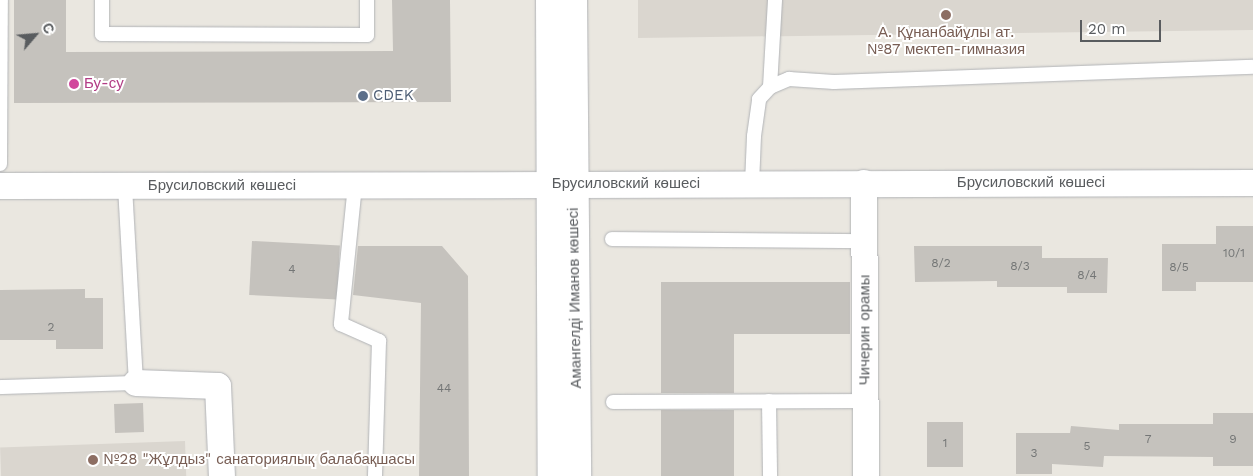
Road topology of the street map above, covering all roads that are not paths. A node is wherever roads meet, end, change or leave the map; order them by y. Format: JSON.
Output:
{"nodes":[{"id":1,"x":2,"y":0,"type":"edge"},
{"id":2,"x":102,"y":0,"type":"edge"},
{"id":3,"x":367,"y":0,"type":"edge"},
{"id":4,"x":550,"y":0,"type":"edge"},
{"id":5,"x":573,"y":0,"type":"edge"},
{"id":6,"x":775,"y":0,"type":"edge"},
{"id":7,"x":1253,"y":67,"type":"edge"},
{"id":8,"x":770,"y":87,"type":"junction"},
{"id":9,"x":0,"y":164,"type":"edge"},
{"id":10,"x":864,"y":183,"type":"junction"},
{"id":11,"x":1253,"y":183,"type":"edge"},
{"id":12,"x":752,"y":184,"type":"junction"},
{"id":13,"x":355,"y":185,"type":"junction"},
{"id":14,"x":562,"y":185,"type":"junction"},
{"id":15,"x":0,"y":186,"type":"edge"},
{"id":16,"x":126,"y":186,"type":"junction"},
{"id":17,"x":612,"y":239,"type":"dead end"},
{"id":18,"x":865,"y":241,"type":"junction"},
{"id":19,"x":136,"y":383,"type":"junction"},
{"id":20,"x":0,"y":387,"type":"edge"},
{"id":21,"x":769,"y":401,"type":"junction"},
{"id":22,"x":866,"y":401,"type":"junction"},
{"id":23,"x":613,"y":402,"type":"dead end"},
{"id":24,"x":222,"y":476,"type":"edge"},
{"id":25,"x":375,"y":476,"type":"edge"},
{"id":26,"x":552,"y":476,"type":"edge"},
{"id":27,"x":577,"y":476,"type":"edge"},
{"id":28,"x":770,"y":476,"type":"edge"},
{"id":29,"x":866,"y":476,"type":"edge"}],
"edges":[{"from":1,"to":9,"type":"lane"},
{"from":2,"to":3,"type":"lane"},
{"from":4,"to":14,"type":"main road","name":"Амангелді Иманов көшесі"},
{"from":5,"to":14,"type":"main road","name":"Амангелді Иманов көшесі"},
{"from":6,"to":8,"type":"lane"},
{"from":7,"to":8,"type":"lane"},
{"from":8,"to":12,"type":"lane"},
{"from":10,"to":11,"type":"street","name":"Брусиловский көшесі"},
{"from":10,"to":12,"type":"street","name":"Брусиловский көшесі"},
{"from":10,"to":18,"type":"street","name":"Чичерин орамы"},
{"from":12,"to":14,"type":"street","name":"Брусиловский көшесі"},
{"from":13,"to":14,"type":"street","name":"Брусиловский көшесі"},
{"from":13,"to":16,"type":"street","name":"Брусиловский көшесі"},
{"from":13,"to":25,"type":"lane"},
{"from":14,"to":26,"type":"main road","name":"Амангелді Иманов көшесі"},
{"from":14,"to":27,"type":"main road","name":"Амангелді Иманов көшесі"},
{"from":15,"to":16,"type":"street","name":"Брусиловский көшесі"},
{"from":16,"to":19,"type":"lane"},
{"from":17,"to":18,"type":"lane"},
{"from":18,"to":22,"type":"street","name":"Чичерин орамы"},
{"from":19,"to":20,"type":"lane"},
{"from":19,"to":24,"type":"street"},
{"from":21,"to":22,"type":"lane"},
{"from":21,"to":23,"type":"lane"},
{"from":21,"to":28,"type":"lane"},
{"from":22,"to":29,"type":"street","name":"Чичерин орамы"}]}
